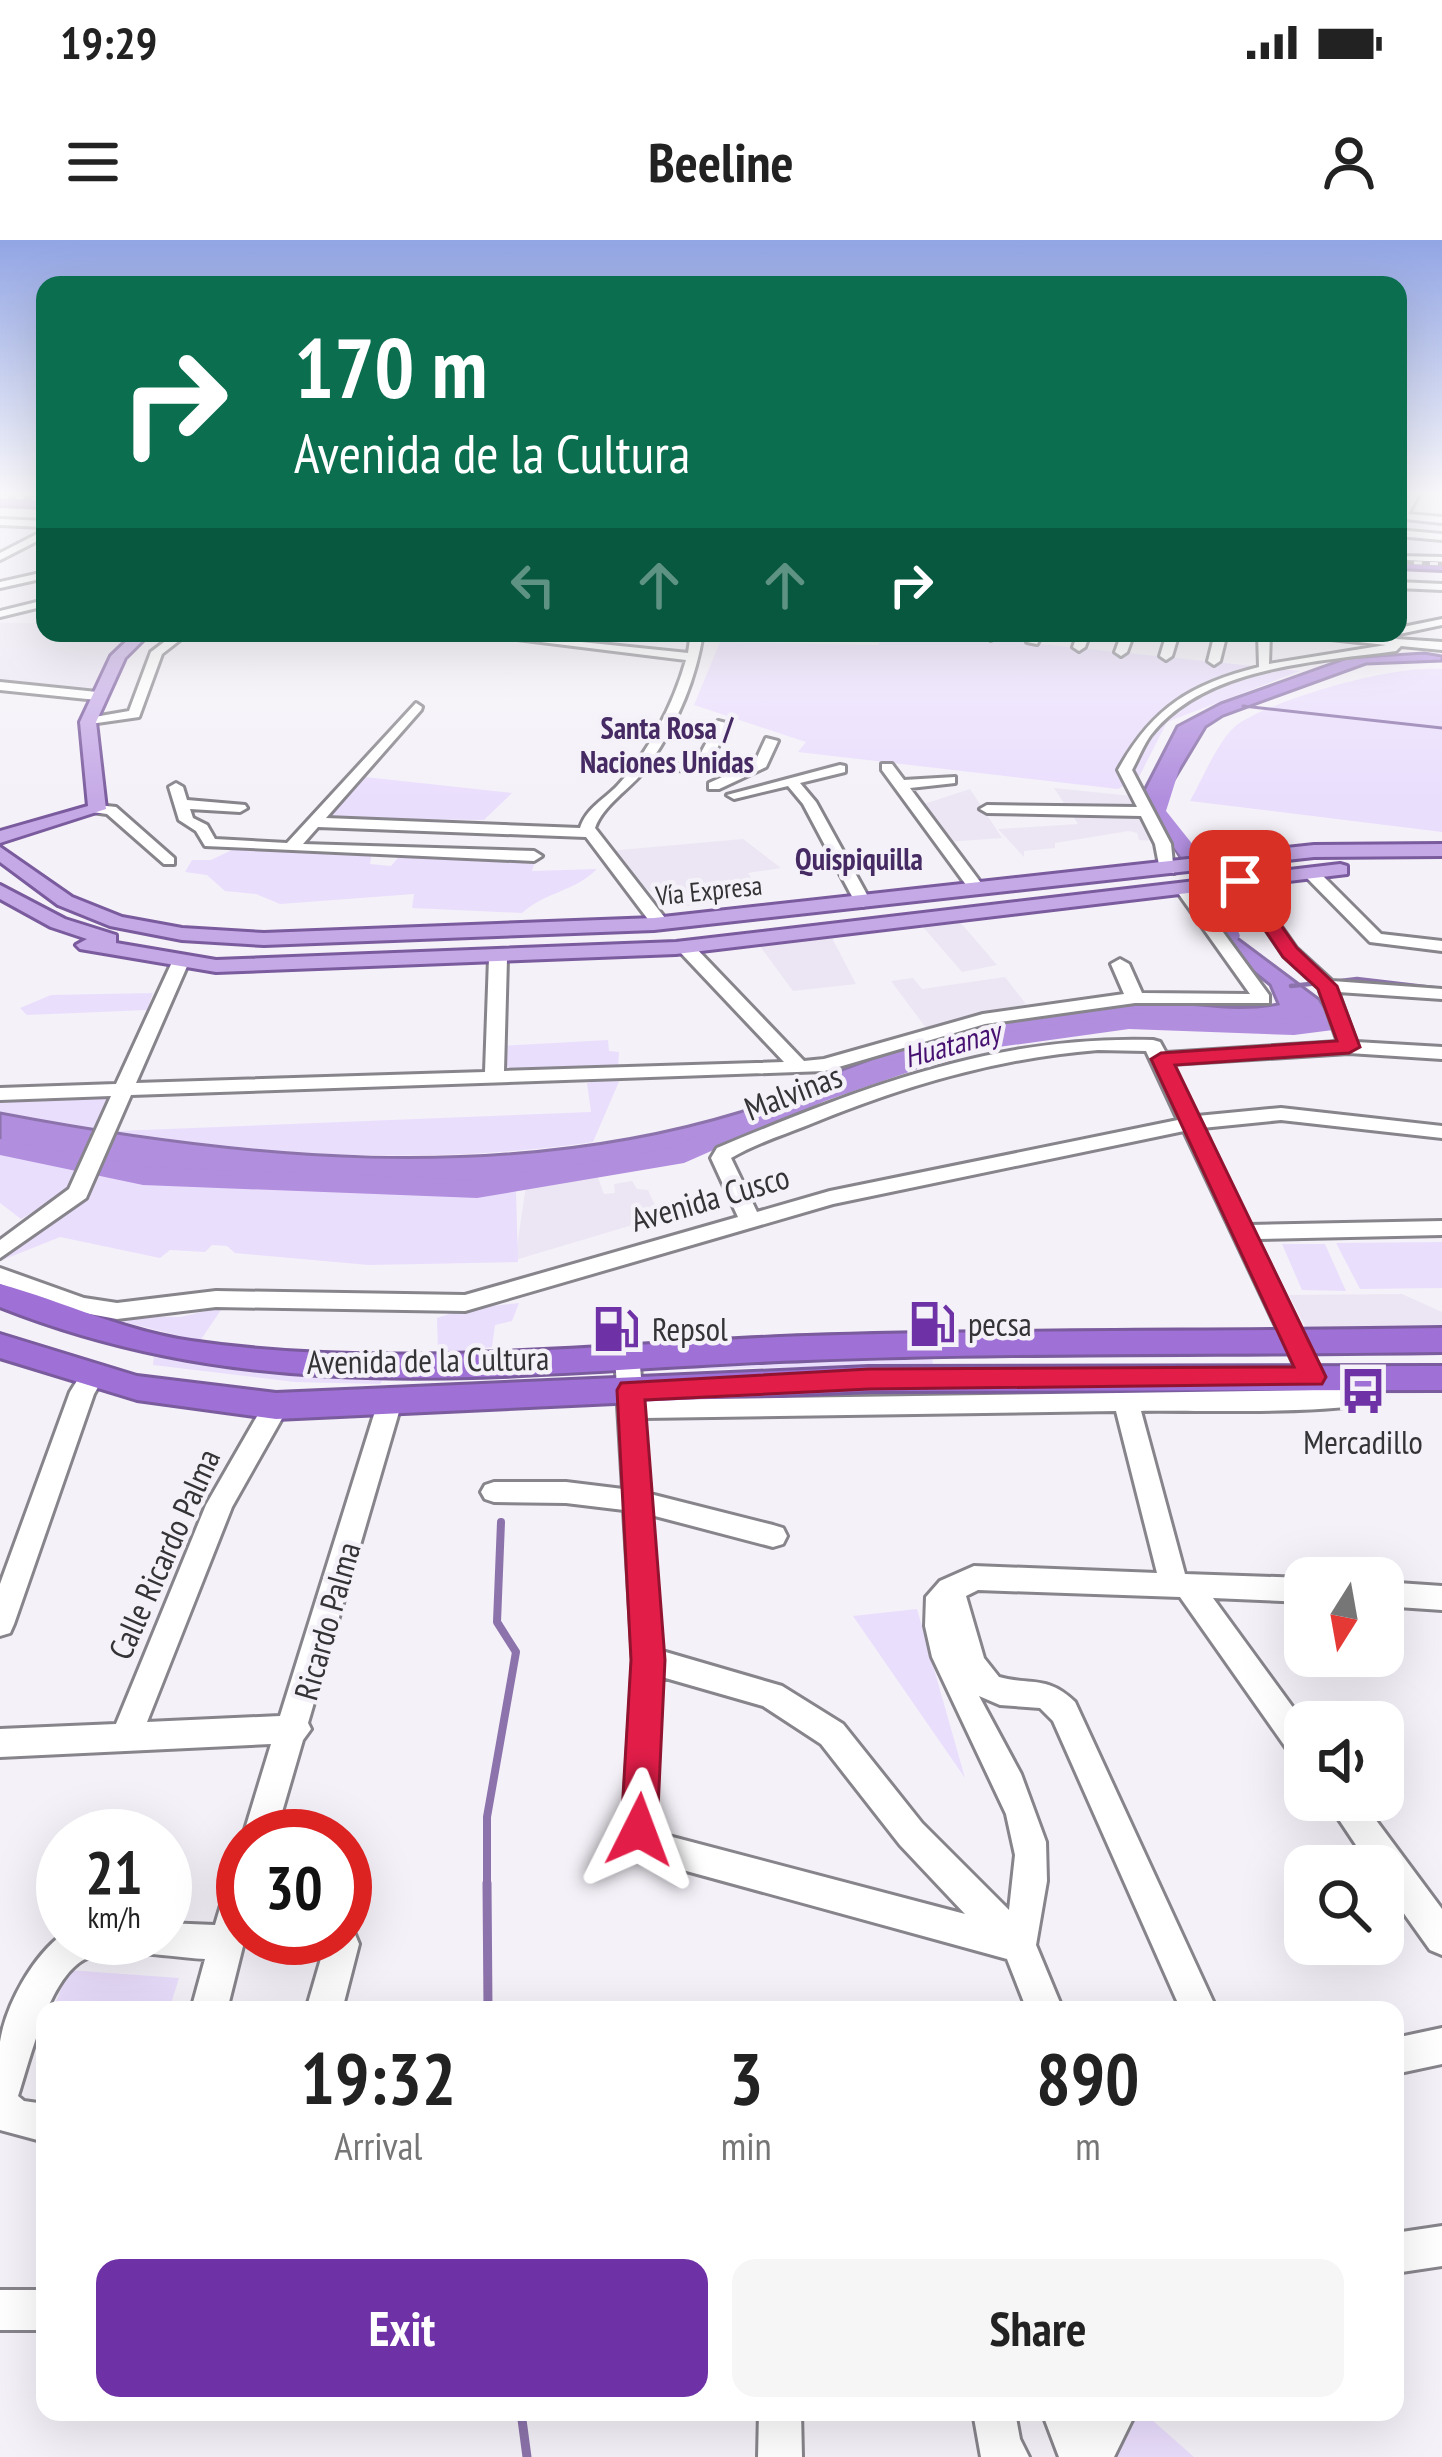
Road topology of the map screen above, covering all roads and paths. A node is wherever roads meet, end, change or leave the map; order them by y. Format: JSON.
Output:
{"nodes":[{"id":1,"x":1413,"y":594,"type":"edge"},
{"id":2,"x":1421,"y":600,"type":"dead end"},
{"id":3,"x":36,"y":606,"type":"edge"},
{"id":4,"x":0,"y":617,"type":"edge"},
{"id":5,"x":36,"y":619,"type":"edge"},
{"id":6,"x":1442,"y":622,"type":"edge"},
{"id":7,"x":1407,"y":631,"type":"edge"},
{"id":8,"x":1407,"y":638,"type":"edge"},
{"id":9,"x":133,"y":642,"type":"edge"},
{"id":10,"x":171,"y":642,"type":"edge"},
{"id":11,"x":550,"y":642,"type":"edge"},
{"id":12,"x":592,"y":642,"type":"edge"},
{"id":13,"x":696,"y":642,"type":"edge"},
{"id":14,"x":1080,"y":642,"type":"edge"},
{"id":15,"x":1125,"y":642,"type":"edge"},
{"id":16,"x":1170,"y":642,"type":"edge"},
{"id":17,"x":1219,"y":642,"type":"edge"},
{"id":18,"x":1264,"y":642,"type":"edge"},
{"id":19,"x":1316,"y":642,"type":"edge"},
{"id":20,"x":1395,"y":642,"type":"edge"},
{"id":21,"x":587,"y":646,"type":"junction"},
{"id":22,"x":1442,"y":646,"type":"edge"},
{"id":23,"x":1078,"y":647,"type":"dead end"},
{"id":24,"x":1121,"y":652,"type":"dead end"},
{"id":25,"x":1316,"y":652,"type":"dead end"},
{"id":26,"x":1166,"y":656,"type":"dead end"},
{"id":27,"x":694,"y":657,"type":"junction"},
{"id":28,"x":1214,"y":661,"type":"dead end"},
{"id":29,"x":569,"y":663,"type":"dead end"},
{"id":30,"x":1263,"y":664,"type":"dead end"},
{"id":31,"x":0,"y":686,"type":"edge"},
{"id":32,"x":98,"y":696,"type":"junction"},
{"id":33,"x":416,"y":707,"type":"dead end"},
{"id":34,"x":88,"y":722,"type":"junction"},
{"id":35,"x":722,"y":724,"type":"dead end"},
{"id":36,"x":771,"y":741,"type":"dead end"},
{"id":37,"x":639,"y":764,"type":"junction"},
{"id":38,"x":886,"y":767,"type":"dead end"},
{"id":39,"x":839,"y":769,"type":"dead end"},
{"id":40,"x":746,"y":772,"type":"junction"},
{"id":41,"x":696,"y":775,"type":"junction"},
{"id":42,"x":950,"y":780,"type":"dead end"},
{"id":43,"x":791,"y":781,"type":"junction"},
{"id":44,"x":900,"y":785,"type":"junction"},
{"id":45,"x":714,"y":786,"type":"dead end"},
{"id":46,"x":176,"y":787,"type":"dead end"},
{"id":47,"x":734,"y":795,"type":"dead end"},
{"id":48,"x":182,"y":804,"type":"junction"},
{"id":49,"x":240,"y":808,"type":"dead end"},
{"id":50,"x":97,"y":809,"type":"junction"},
{"id":51,"x":987,"y":809,"type":"dead end"},
{"id":52,"x":1145,"y":812,"type":"junction"},
{"id":53,"x":316,"y":821,"type":"junction"},
{"id":54,"x":590,"y":833,"type":"junction"},
{"id":55,"x":0,"y":837,"type":"edge"},
{"id":56,"x":291,"y":848,"type":"junction"},
{"id":57,"x":0,"y":853,"type":"edge"},
{"id":58,"x":534,"y":856,"type":"dead end"},
{"id":59,"x":1442,"y":859,"type":"edge"},
{"id":60,"x":169,"y":861,"type":"dead end"},
{"id":61,"x":0,"y":869,"type":"edge"},
{"id":62,"x":1310,"y":872,"type":"junction"},
{"id":63,"x":1233,"y":874,"type":"junction"},
{"id":64,"x":1176,"y":880,"type":"junction"},
{"id":65,"x":978,"y":890,"type":"junction"},
{"id":66,"x":0,"y":891,"type":"edge"},
{"id":67,"x":862,"y":902,"type":"junction"},
{"id":68,"x":0,"y":908,"type":"edge"},
{"id":69,"x":674,"y":934,"type":"junction"},
{"id":70,"x":1442,"y":946,"type":"edge"},
{"id":71,"x":498,"y":958,"type":"junction"},
{"id":72,"x":179,"y":964,"type":"junction"},
{"id":73,"x":1120,"y":964,"type":"dead end"},
{"id":74,"x":1174,"y":976,"type":"dead end"},
{"id":75,"x":1416,"y":982,"type":"dead end"},
{"id":76,"x":1442,"y":985,"type":"edge"},
{"id":77,"x":1327,"y":986,"type":"junction"},
{"id":78,"x":1442,"y":994,"type":"edge"},
{"id":79,"x":1136,"y":998,"type":"junction"},
{"id":80,"x":1184,"y":999,"type":"junction"},
{"id":81,"x":1349,"y":1047,"type":"junction"},
{"id":82,"x":1442,"y":1053,"type":"edge"},
{"id":83,"x":1161,"y":1059,"type":"junction"},
{"id":84,"x":799,"y":1067,"type":"junction"},
{"id":85,"x":494,"y":1077,"type":"junction"},
{"id":86,"x":126,"y":1093,"type":"junction"},
{"id":87,"x":0,"y":1094,"type":"edge"},
{"id":88,"x":1192,"y":1123,"type":"junction"},
{"id":89,"x":1442,"y":1132,"type":"edge"},
{"id":90,"x":83,"y":1184,"type":"junction"},
{"id":91,"x":749,"y":1218,"type":"junction"},
{"id":92,"x":1442,"y":1228,"type":"edge"},
{"id":93,"x":1246,"y":1232,"type":"junction"},
{"id":94,"x":0,"y":1238,"type":"edge"},
{"id":95,"x":0,"y":1251,"type":"edge"},
{"id":96,"x":0,"y":1276,"type":"edge"},
{"id":97,"x":0,"y":1295,"type":"edge"},
{"id":98,"x":1442,"y":1340,"type":"edge"},
{"id":99,"x":1297,"y":1342,"type":"junction"},
{"id":100,"x":0,"y":1346,"type":"edge"},
{"id":101,"x":952,"y":1361,"type":"junction"},
{"id":102,"x":392,"y":1364,"type":"junction"},
{"id":103,"x":92,"y":1377,"type":"junction"},
{"id":104,"x":1312,"y":1377,"type":"junction"},
{"id":105,"x":1375,"y":1378,"type":"junction"},
{"id":106,"x":1442,"y":1378,"type":"edge"},
{"id":107,"x":630,"y":1385,"type":"junction"},
{"id":108,"x":1125,"y":1399,"type":"junction"},
{"id":109,"x":389,"y":1405,"type":"junction"},
{"id":110,"x":276,"y":1406,"type":"junction"},
{"id":111,"x":494,"y":1492,"type":"dead end"},
{"id":112,"x":640,"y":1500,"type":"junction"},
{"id":113,"x":773,"y":1535,"type":"dead end"},
{"id":114,"x":1180,"y":1584,"type":"junction"},
{"id":115,"x":1284,"y":1589,"type":"edge"},
{"id":116,"x":944,"y":1595,"type":"junction"},
{"id":117,"x":1404,"y":1595,"type":"edge"},
{"id":118,"x":1442,"y":1598,"type":"edge"},
{"id":119,"x":0,"y":1624,"type":"edge"},
{"id":120,"x":648,"y":1660,"type":"junction"},
{"id":121,"x":1284,"y":1720,"type":"edge"},
{"id":122,"x":296,"y":1729,"type":"junction"},
{"id":123,"x":126,"y":1736,"type":"junction"},
{"id":124,"x":0,"y":1743,"type":"edge"},
{"id":125,"x":268,"y":1809,"type":"edge"},
{"id":126,"x":1357,"y":1821,"type":"edge"},
{"id":127,"x":1442,"y":1938,"type":"edge"},
{"id":128,"x":216,"y":1943,"type":"edge"},
{"id":129,"x":1019,"y":1945,"type":"junction"},
{"id":130,"x":218,"y":1965,"type":"edge"},
{"id":131,"x":336,"y":1965,"type":"edge"},
{"id":132,"x":210,"y":2001,"type":"edge"},
{"id":133,"x":326,"y":2001,"type":"edge"},
{"id":134,"x":1041,"y":2001,"type":"edge"},
{"id":135,"x":1195,"y":2001,"type":"edge"},
{"id":136,"x":1442,"y":2046,"type":"edge"},
{"id":137,"x":1404,"y":2054,"type":"edge"},
{"id":138,"x":0,"y":2099,"type":"edge"},
{"id":139,"x":36,"y":2122,"type":"edge"},
{"id":140,"x":1442,"y":2246,"type":"edge"},
{"id":141,"x":1404,"y":2252,"type":"edge"},
{"id":142,"x":36,"y":2309,"type":"edge"},
{"id":143,"x":0,"y":2310,"type":"edge"},
{"id":144,"x":780,"y":2421,"type":"edge"},
{"id":145,"x":995,"y":2421,"type":"edge"},
{"id":146,"x":1066,"y":2421,"type":"edge"},
{"id":147,"x":1110,"y":2421,"type":"edge"},
{"id":148,"x":780,"y":2457,"type":"edge"},
{"id":149,"x":1006,"y":2457,"type":"edge"},
{"id":150,"x":1090,"y":2457,"type":"edge"}],
"edges":[{"from":1,"to":2,"type":"street"},
{"from":3,"to":4,"type":"street"},
{"from":4,"to":5,"type":"street"},
{"from":6,"to":7,"type":"street"},
{"from":8,"to":22,"type":"street"},
{"from":9,"to":32,"type":"main road"},
{"from":10,"to":34,"type":"street"},
{"from":11,"to":21,"type":"street"},
{"from":12,"to":21,"type":"street"},
{"from":13,"to":27,"type":"street"},
{"from":14,"to":23,"type":"street"},
{"from":15,"to":24,"type":"street"},
{"from":16,"to":26,"type":"street"},
{"from":17,"to":28,"type":"street"},
{"from":18,"to":30,"type":"street"},
{"from":19,"to":25,"type":"street"},
{"from":20,"to":52,"type":"street"},
{"from":21,"to":27,"type":"street"},
{"from":21,"to":29,"type":"street"},
{"from":27,"to":37,"type":"street"},
{"from":31,"to":32,"type":"street"},
{"from":32,"to":34,"type":"main road"},
{"from":33,"to":53,"type":"street"},
{"from":34,"to":50,"type":"main road"},
{"from":35,"to":41,"type":"street"},
{"from":36,"to":40,"type":"street"},
{"from":37,"to":41,"type":"street"},
{"from":37,"to":54,"type":"street"},
{"from":38,"to":44,"type":"street"},
{"from":39,"to":43,"type":"street"},
{"from":40,"to":41,"type":"street"},
{"from":40,"to":45,"type":"street"},
{"from":42,"to":44,"type":"street"},
{"from":43,"to":47,"type":"street"},
{"from":43,"to":67,"type":"street"},
{"from":44,"to":65,"type":"street"},
{"from":46,"to":48,"type":"street"},
{"from":48,"to":49,"type":"street"},
{"from":48,"to":56,"type":"street"},
{"from":50,"to":55,"type":"main road"},
{"from":50,"to":60,"type":"street"},
{"from":51,"to":52,"type":"street"},
{"from":52,"to":64,"type":"street"},
{"from":53,"to":54,"type":"street"},
{"from":53,"to":56,"type":"street"},
{"from":54,"to":69,"type":"street"},
{"from":56,"to":58,"type":"street"},
{"from":57,"to":69,"type":"main road","name":"Vía Expresa"},
{"from":59,"to":62,"type":"main road","name":"Vía Expresa"},
{"from":59,"to":63,"type":"main road","name":"Vía Expresa"},
{"from":61,"to":69,"type":"main road","name":"Vía Expresa"},
{"from":62,"to":63,"type":"main road","name":"Vía Expresa"},
{"from":62,"to":70,"type":"street"},
{"from":63,"to":64,"type":"main road","name":"Vía Expresa"},
{"from":63,"to":77,"type":"street"},
{"from":64,"to":65,"type":"main road","name":"Vía Expresa"},
{"from":64,"to":69,"type":"main road","name":"Vía Expresa"},
{"from":64,"to":80,"type":"street"},
{"from":65,"to":67,"type":"main road","name":"Vía Expresa"},
{"from":66,"to":69,"type":"main road","name":"Vía Expresa"},
{"from":67,"to":69,"type":"main road","name":"Vía Expresa"},
{"from":68,"to":72,"type":"main road","name":"Vía Expresa"},
{"from":69,"to":71,"type":"main road","name":"Vía Expresa"},
{"from":69,"to":84,"type":"street"},
{"from":71,"to":72,"type":"main road","name":"Vía Expresa"},
{"from":71,"to":85,"type":"street"},
{"from":72,"to":86,"type":"street"},
{"from":73,"to":79,"type":"street"},
{"from":74,"to":80,"type":"street"},
{"from":75,"to":76,"type":"street"},
{"from":77,"to":78,"type":"street"},
{"from":77,"to":81,"type":"street"},
{"from":79,"to":80,"type":"street"},
{"from":79,"to":84,"type":"street"},
{"from":81,"to":82,"type":"street"},
{"from":81,"to":83,"type":"street"},
{"from":83,"to":88,"type":"street"},
{"from":83,"to":91,"type":"street","name":"Malvinas"},
{"from":84,"to":85,"type":"street"},
{"from":85,"to":86,"type":"street"},
{"from":86,"to":87,"type":"street"},
{"from":86,"to":90,"type":"street"},
{"from":88,"to":89,"type":"street","name":"Avenida Cusco"},
{"from":88,"to":91,"type":"street","name":"Avenida Cusco"},
{"from":88,"to":93,"type":"street"},
{"from":90,"to":94,"type":"street"},
{"from":90,"to":95,"type":"street"},
{"from":91,"to":96,"type":"street","name":"Avenida Cusco"},
{"from":92,"to":93,"type":"street"},
{"from":93,"to":99,"type":"street"},
{"from":97,"to":102,"type":"highway","name":"Avenida de la Cultura"},
{"from":98,"to":99,"type":"highway","name":"Avenida de la Cultura"},
{"from":99,"to":101,"type":"highway","name":"Avenida de la Cultura"},
{"from":99,"to":104,"type":"street"},
{"from":100,"to":103,"type":"highway","name":"Avenida de la Cultura"},
{"from":101,"to":104,"type":"highway","name":"Avenida de la Cultura"},
{"from":101,"to":107,"type":"highway","name":"Avenida de la Cultura"},
{"from":102,"to":107,"type":"highway","name":"Avenida de la Cultura"},
{"from":102,"to":109,"type":"highway"},
{"from":103,"to":110,"type":"highway","name":"Avenida de la Cultura"},
{"from":103,"to":119,"type":"street"},
{"from":104,"to":105,"type":"highway","name":"Avenida de la Cultura"},
{"from":105,"to":106,"type":"highway","name":"Avenida de la Cultura"},
{"from":105,"to":108,"type":"street"},
{"from":107,"to":108,"type":"street"},
{"from":107,"to":109,"type":"highway","name":"Avenida de la Cultura"},
{"from":107,"to":112,"type":"street"},
{"from":108,"to":114,"type":"street"},
{"from":109,"to":110,"type":"highway","name":"Avenida de la Cultura"},
{"from":109,"to":122,"type":"street","name":"Ricardo Palma"},
{"from":110,"to":123,"type":"street","name":"Calle Ricardo Palma"},
{"from":111,"to":112,"type":"street"},
{"from":112,"to":113,"type":"street"},
{"from":112,"to":120,"type":"street"},
{"from":114,"to":115,"type":"street"},
{"from":114,"to":116,"type":"street"},
{"from":114,"to":121,"type":"street"},
{"from":116,"to":129,"type":"street"},
{"from":116,"to":135,"type":"street"},
{"from":117,"to":118,"type":"street"},
{"from":120,"to":129,"type":"street"},
{"from":120,"to":129,"type":"street"},
{"from":122,"to":123,"type":"street"},
{"from":122,"to":125,"type":"street","name":"Ricardo Palma"},
{"from":123,"to":124,"type":"street"},
{"from":126,"to":127,"type":"street"},
{"from":128,"to":138,"type":"street"},
{"from":129,"to":134,"type":"street"},
{"from":130,"to":132,"type":"street"},
{"from":131,"to":133,"type":"street"},
{"from":136,"to":137,"type":"street"},
{"from":138,"to":139,"type":"street"},
{"from":140,"to":141,"type":"street"},
{"from":142,"to":143,"type":"street"},
{"from":144,"to":148,"type":"street"},
{"from":145,"to":149,"type":"street"},
{"from":146,"to":150,"type":"street"},
{"from":147,"to":150,"type":"street"}]}
